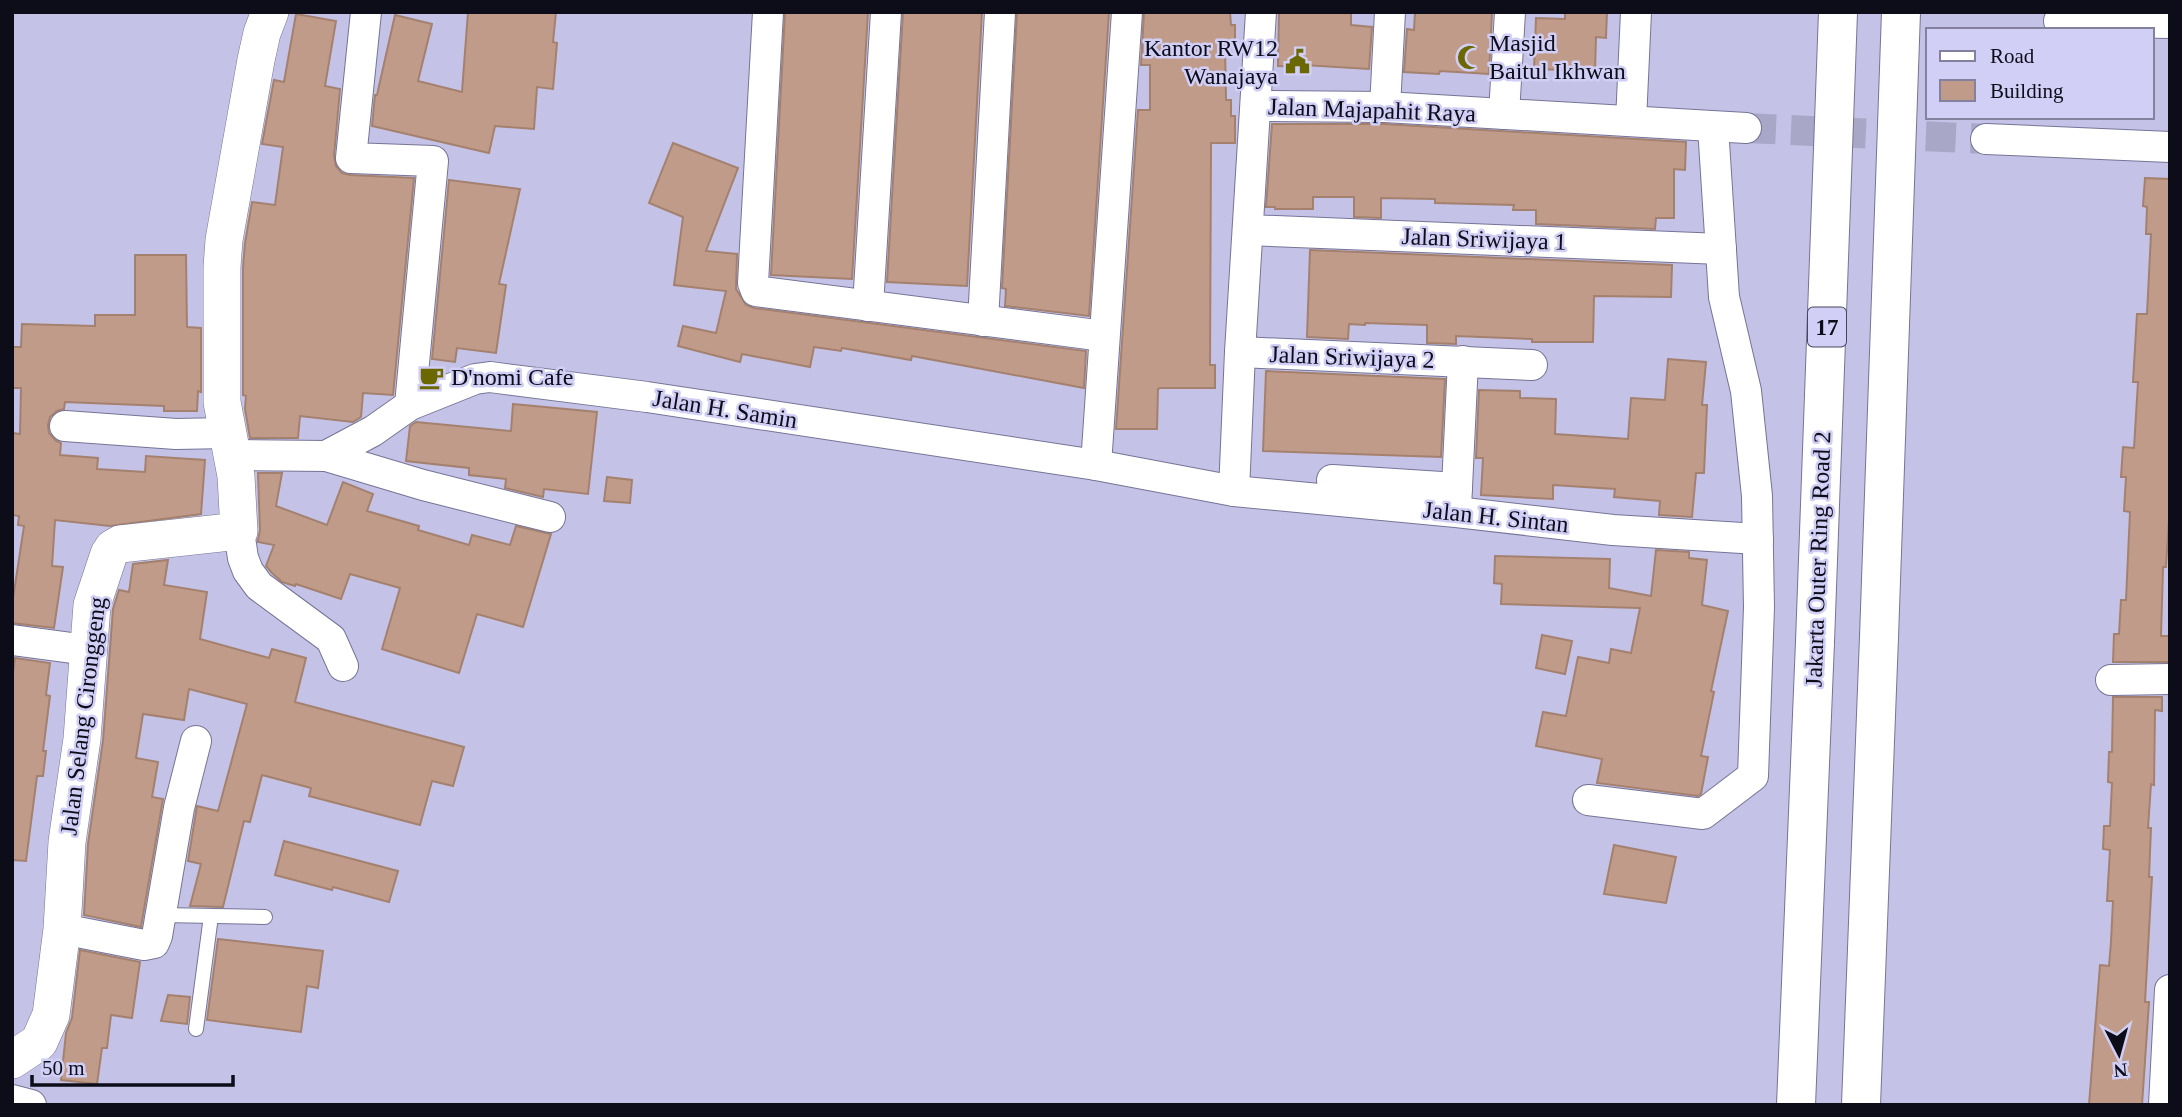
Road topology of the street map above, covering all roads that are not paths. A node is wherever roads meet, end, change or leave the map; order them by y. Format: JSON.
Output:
{"nodes":[{"id":1,"x":270,"y":12,"type":"edge"},
{"id":2,"x":366,"y":12,"type":"edge"},
{"id":3,"x":768,"y":12,"type":"edge"},
{"id":4,"x":886,"y":12,"type":"edge"},
{"id":5,"x":1000,"y":12,"type":"edge"},
{"id":6,"x":1127,"y":12,"type":"edge"},
{"id":7,"x":1261,"y":12,"type":"edge"},
{"id":8,"x":1390,"y":12,"type":"edge"},
{"id":9,"x":1510,"y":12,"type":"edge"},
{"id":10,"x":1636,"y":12,"type":"edge"},
{"id":11,"x":1838,"y":12,"type":"edge"},
{"id":12,"x":1902,"y":12,"type":"edge"},
{"id":13,"x":2059,"y":21,"type":"dead end"},
{"id":14,"x":2170,"y":23,"type":"edge"},
{"id":15,"x":1256,"y":106,"type":"junction"},
{"id":16,"x":1385,"y":107,"type":"junction"},
{"id":17,"x":1504,"y":114,"type":"junction"},
{"id":18,"x":1630,"y":121,"type":"junction"},
{"id":19,"x":1713,"y":127,"type":"junction"},
{"id":20,"x":1746,"y":128,"type":"tunnel mouth"},
{"id":21,"x":1986,"y":139,"type":"tunnel mouth"},
{"id":22,"x":2170,"y":147,"type":"edge"},
{"id":23,"x":1248,"y":230,"type":"junction"},
{"id":24,"x":1721,"y":248,"type":"junction"},
{"id":25,"x":868,"y":306,"type":"junction"},
{"id":26,"x":983,"y":321,"type":"junction"},
{"id":27,"x":1104,"y":336,"type":"junction"},
{"id":28,"x":1240,"y":352,"type":"junction"},
{"id":29,"x":1463,"y":361,"type":"junction"},
{"id":30,"x":1532,"y":365,"type":"dead end"},
{"id":31,"x":410,"y":405,"type":"junction"},
{"id":32,"x":65,"y":426,"type":"dead end"},
{"id":33,"x":230,"y":444,"type":"junction"},
{"id":34,"x":326,"y":456,"type":"junction"},
{"id":35,"x":1096,"y":465,"type":"junction"},
{"id":36,"x":1234,"y":482,"type":"junction"},
{"id":37,"x":1456,"y":500,"type":"junction"},
{"id":38,"x":550,"y":517,"type":"dead end"},
{"id":39,"x":239,"y":531,"type":"junction"},
{"id":40,"x":1758,"y":539,"type":"junction"},
{"id":41,"x":12,"y":640,"type":"edge"},
{"id":42,"x":87,"y":650,"type":"junction"},
{"id":43,"x":343,"y":666,"type":"dead end"},
{"id":44,"x":2170,"y":679,"type":"edge"},
{"id":45,"x":2111,"y":680,"type":"dead end"},
{"id":46,"x":196,"y":741,"type":"dead end"},
{"id":47,"x":1588,"y":800,"type":"dead end"},
{"id":48,"x":161,"y":915,"type":"junction"},
{"id":49,"x":211,"y":916,"type":"junction"},
{"id":50,"x":265,"y":917,"type":"dead end"},
{"id":51,"x":62,"y":929,"type":"junction"},
{"id":52,"x":2170,"y":990,"type":"edge"},
{"id":53,"x":196,"y":1029,"type":"dead end"},
{"id":54,"x":12,"y":1060,"type":"edge"},
{"id":55,"x":12,"y":1100,"type":"edge"},
{"id":56,"x":31,"y":1105,"type":"edge"},
{"id":57,"x":1796,"y":1105,"type":"edge"},
{"id":58,"x":1861,"y":1105,"type":"edge"},
{"id":59,"x":2164,"y":1105,"type":"edge"}],
"edges":[{"from":1,"to":33,"type":"street"},
{"from":2,"to":31,"type":"street"},
{"from":3,"to":25,"type":"street"},
{"from":4,"to":25,"type":"street"},
{"from":5,"to":26,"type":"street"},
{"from":6,"to":27,"type":"street"},
{"from":7,"to":15,"type":"street"},
{"from":8,"to":16,"type":"street"},
{"from":9,"to":17,"type":"street"},
{"from":10,"to":18,"type":"street"},
{"from":11,"to":57,"type":"highway","name":"Jakarta Outer Ring Road 2","number":"17","bridge":true},
{"from":12,"to":58,"type":"highway","bridge":true},
{"from":13,"to":14,"type":"street"},
{"from":15,"to":16,"type":"street","name":"Jalan Majapahit Raya"},
{"from":15,"to":23,"type":"street","name":"Jalan Majapahit Raya"},
{"from":16,"to":17,"type":"street","name":"Jalan Majapahit Raya"},
{"from":17,"to":18,"type":"street","name":"Jalan Majapahit Raya"},
{"from":18,"to":19,"type":"street","name":"Jalan Majapahit Raya"},
{"from":19,"to":20,"type":"street","name":"Jalan Majapahit Raya"},
{"from":19,"to":24,"type":"street"},
{"from":21,"to":22,"type":"street"},
{"from":23,"to":24,"type":"street","name":"Jalan Sriwijaya 1"},
{"from":23,"to":28,"type":"street","name":"Jalan Majapahit Raya"},
{"from":24,"to":40,"type":"street"},
{"from":25,"to":26,"type":"street"},
{"from":26,"to":27,"type":"street"},
{"from":27,"to":35,"type":"street"},
{"from":28,"to":29,"type":"street","name":"Jalan Sriwijaya 2"},
{"from":28,"to":36,"type":"street","name":"Jalan Majapahit Raya"},
{"from":29,"to":30,"type":"street","name":"Jalan Sriwijaya 2"},
{"from":29,"to":37,"type":"street","name":"Jalan Sriwijaya 2"},
{"from":31,"to":34,"type":"street","name":"Jalan H. Samin"},
{"from":31,"to":35,"type":"street","name":"Jalan H. Samin"},
{"from":32,"to":33,"type":"street","name":"Jalan H. Samin"},
{"from":33,"to":34,"type":"street","name":"Jalan H. Samin"},
{"from":33,"to":39,"type":"street"},
{"from":34,"to":38,"type":"street"},
{"from":35,"to":36,"type":"street","name":"Jalan H. Samin"},
{"from":36,"to":37,"type":"street","name":"Jalan H. Sintan"},
{"from":37,"to":40,"type":"street","name":"Jalan H. Sintan"},
{"from":39,"to":42,"type":"street","name":"Jalan Selang Cironggeng"},
{"from":39,"to":43,"type":"street"},
{"from":40,"to":47,"type":"street"},
{"from":41,"to":42,"type":"street"},
{"from":42,"to":51,"type":"street","name":"Jalan Selang Cironggeng"},
{"from":44,"to":45,"type":"street"},
{"from":46,"to":48,"type":"street"},
{"from":48,"to":49,"type":"lane"},
{"from":48,"to":51,"type":"street"},
{"from":49,"to":50,"type":"lane"},
{"from":49,"to":53,"type":"lane"},
{"from":51,"to":54,"type":"street","name":"Jalan Selang Cironggeng"},
{"from":52,"to":59,"type":"street"},
{"from":55,"to":56,"type":"street"}]}
